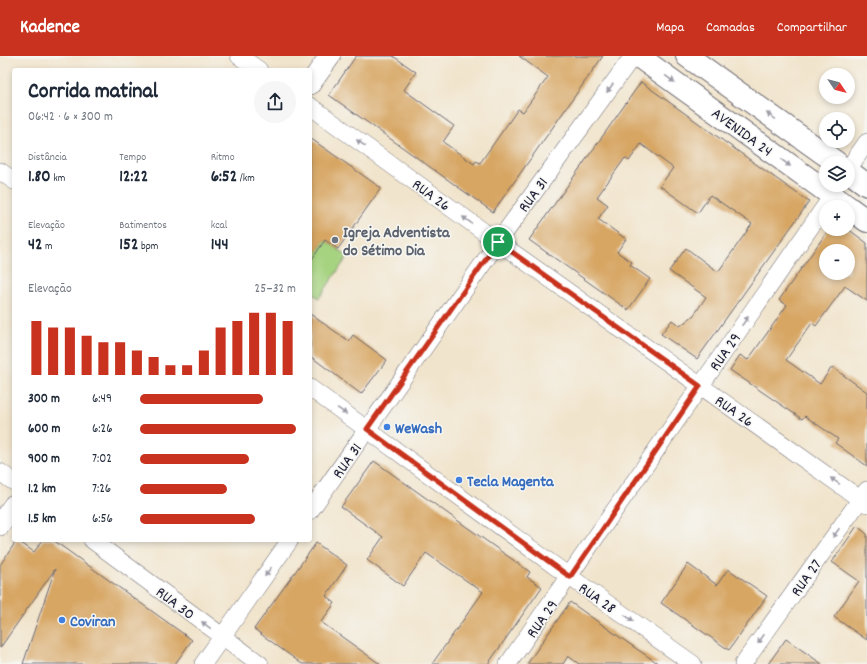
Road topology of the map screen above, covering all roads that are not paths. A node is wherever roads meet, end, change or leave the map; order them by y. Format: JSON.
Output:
{"nodes":[{"id":1,"x":239,"y":56,"type":"edge"},
{"id":2,"x":330,"y":56,"type":"edge"},
{"id":3,"x":633,"y":56,"type":"edge"},
{"id":4,"x":638,"y":56,"type":"edge"},
{"id":5,"x":687,"y":56,"type":"edge"},
{"id":6,"x":256,"y":68,"type":"edge"},
{"id":7,"x":312,"y":81,"type":"edge"},
{"id":8,"x":312,"y":107,"type":"edge"},
{"id":9,"x":867,"y":142,"type":"edge"},
{"id":10,"x":827,"y":156,"type":"edge"},
{"id":11,"x":855,"y":160,"type":"edge"},
{"id":12,"x":0,"y":171,"type":"edge"},
{"id":13,"x":855,"y":176,"type":"edge"},
{"id":14,"x":12,"y":180,"type":"edge"},
{"id":15,"x":867,"y":185,"type":"edge"},
{"id":16,"x":838,"y":200,"type":"edge"},
{"id":17,"x":855,"y":212,"type":"edge"},
{"id":18,"x":867,"y":221,"type":"edge"},
{"id":19,"x":819,"y":233,"type":"edge"},
{"id":20,"x":498,"y":242,"type":"junction"},
{"id":21,"x":700,"y":386,"type":"junction"},
{"id":22,"x":312,"y":389,"type":"edge"},
{"id":23,"x":367,"y":429,"type":"junction"},
{"id":24,"x":0,"y":472,"type":"edge"},
{"id":25,"x":12,"y":481,"type":"edge"},
{"id":26,"x":865,"y":498,"type":"edge"},
{"id":27,"x":12,"y":508,"type":"edge"},
{"id":28,"x":312,"y":508,"type":"edge"},
{"id":29,"x":0,"y":525,"type":"edge"},
{"id":30,"x":95,"y":542,"type":"edge"},
{"id":31,"x":289,"y":542,"type":"edge"},
{"id":32,"x":570,"y":577,"type":"junction"},
{"id":33,"x":222,"y":637,"type":"junction"},
{"id":34,"x":203,"y":664,"type":"edge"},
{"id":35,"x":260,"y":664,"type":"edge"},
{"id":36,"x":508,"y":664,"type":"edge"},
{"id":37,"x":693,"y":664,"type":"edge"},
{"id":38,"x":743,"y":664,"type":"edge"}],
"edges":[{"from":1,"to":6,"type":"street"},
{"from":2,"to":7,"type":"street"},
{"from":3,"to":20,"type":"street","name":"RUA 31","one_way":true},
{"from":4,"to":16,"type":"main road","name":"AVENIDA 24","one_way":true},
{"from":10,"to":5,"type":"main road","name":"AVENIDA 24","one_way":true},
{"from":20,"to":8,"type":"street","name":"RUA 26","one_way":true},
{"from":9,"to":11,"type":"street"},
{"from":12,"to":14,"type":"street"},
{"from":13,"to":15,"type":"main road"},
{"from":17,"to":18,"type":"main road","name":"AVENIDA 24"},
{"from":21,"to":19,"type":"street","name":"RUA 29","one_way":true},
{"from":20,"to":21,"type":"street","name":"RUA 26"},
{"from":20,"to":23,"type":"street","name":"RUA 31"},
{"from":26,"to":21,"type":"street","name":"RUA 26","one_way":true},
{"from":21,"to":32,"type":"street","name":"RUA 29"},
{"from":22,"to":23,"type":"street","name":"RUA 28","one_way":true},
{"from":23,"to":28,"type":"street","name":"RUA 31"},
{"from":23,"to":32,"type":"street","name":"RUA 28"},
{"from":24,"to":25,"type":"street"},
{"from":26,"to":38,"type":"street","name":"RUA 27","one_way":true},
{"from":27,"to":29,"type":"street"},
{"from":33,"to":30,"type":"street","name":"RUA 30","one_way":true},
{"from":31,"to":33,"type":"street","one_way":true},
{"from":32,"to":36,"type":"street","name":"RUA 29"},
{"from":32,"to":37,"type":"street","name":"RUA 28","one_way":true},
{"from":33,"to":34,"type":"street"},
{"from":33,"to":35,"type":"street","name":"RUA 30"}]}
